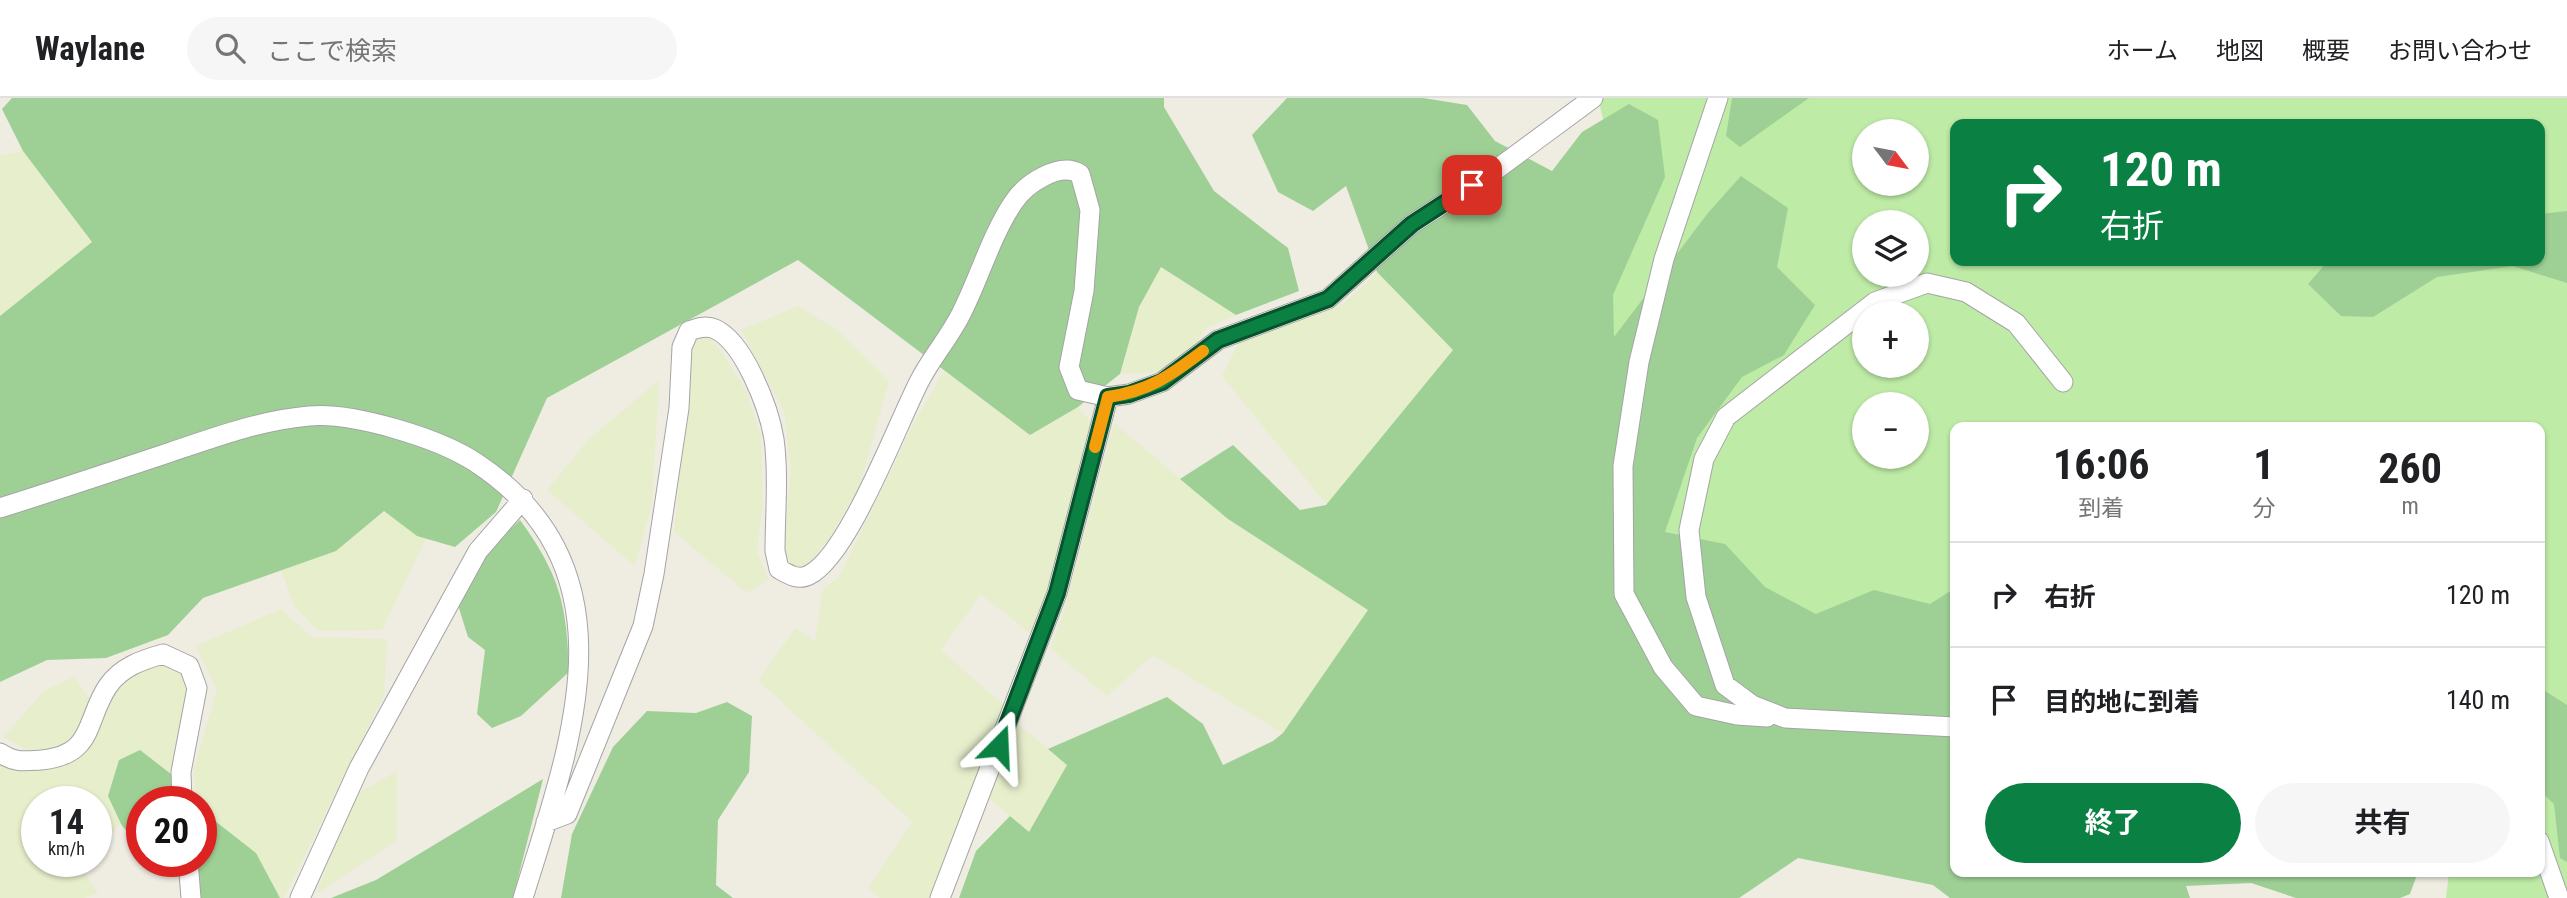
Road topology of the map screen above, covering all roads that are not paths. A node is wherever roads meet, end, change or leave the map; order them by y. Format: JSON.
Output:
{"nodes":[{"id":1,"x":1593,"y":98,"type":"edge"},
{"id":2,"x":1718,"y":98,"type":"edge"},
{"id":3,"x":2063,"y":382,"type":"dead end"},
{"id":4,"x":1108,"y":397,"type":"junction"},
{"id":5,"x":523,"y":499,"type":"junction"},
{"id":6,"x":0,"y":508,"type":"edge"},
{"id":7,"x":1785,"y":718,"type":"junction"},
{"id":8,"x":1950,"y":727,"type":"edge"},
{"id":9,"x":0,"y":753,"type":"edge"},
{"id":10,"x":181,"y":786,"type":"edge"},
{"id":11,"x":546,"y":822,"type":"junction"},
{"id":12,"x":2545,"y":858,"type":"edge"},
{"id":13,"x":189,"y":877,"type":"edge"},
{"id":14,"x":191,"y":898,"type":"edge"},
{"id":15,"x":300,"y":898,"type":"edge"},
{"id":16,"x":523,"y":898,"type":"edge"},
{"id":17,"x":940,"y":898,"type":"edge"},
{"id":18,"x":2559,"y":898,"type":"edge"}],
"edges":[{"from":1,"to":4,"type":"street"},
{"from":2,"to":7,"type":"street"},
{"from":3,"to":7,"type":"street"},
{"from":4,"to":11,"type":"street"},
{"from":4,"to":17,"type":"street"},
{"from":5,"to":6,"type":"street"},
{"from":5,"to":11,"type":"street"},
{"from":5,"to":15,"type":"street"},
{"from":7,"to":8,"type":"street"},
{"from":9,"to":10,"type":"street"},
{"from":11,"to":16,"type":"street"},
{"from":12,"to":18,"type":"street"},
{"from":13,"to":14,"type":"street"}]}
